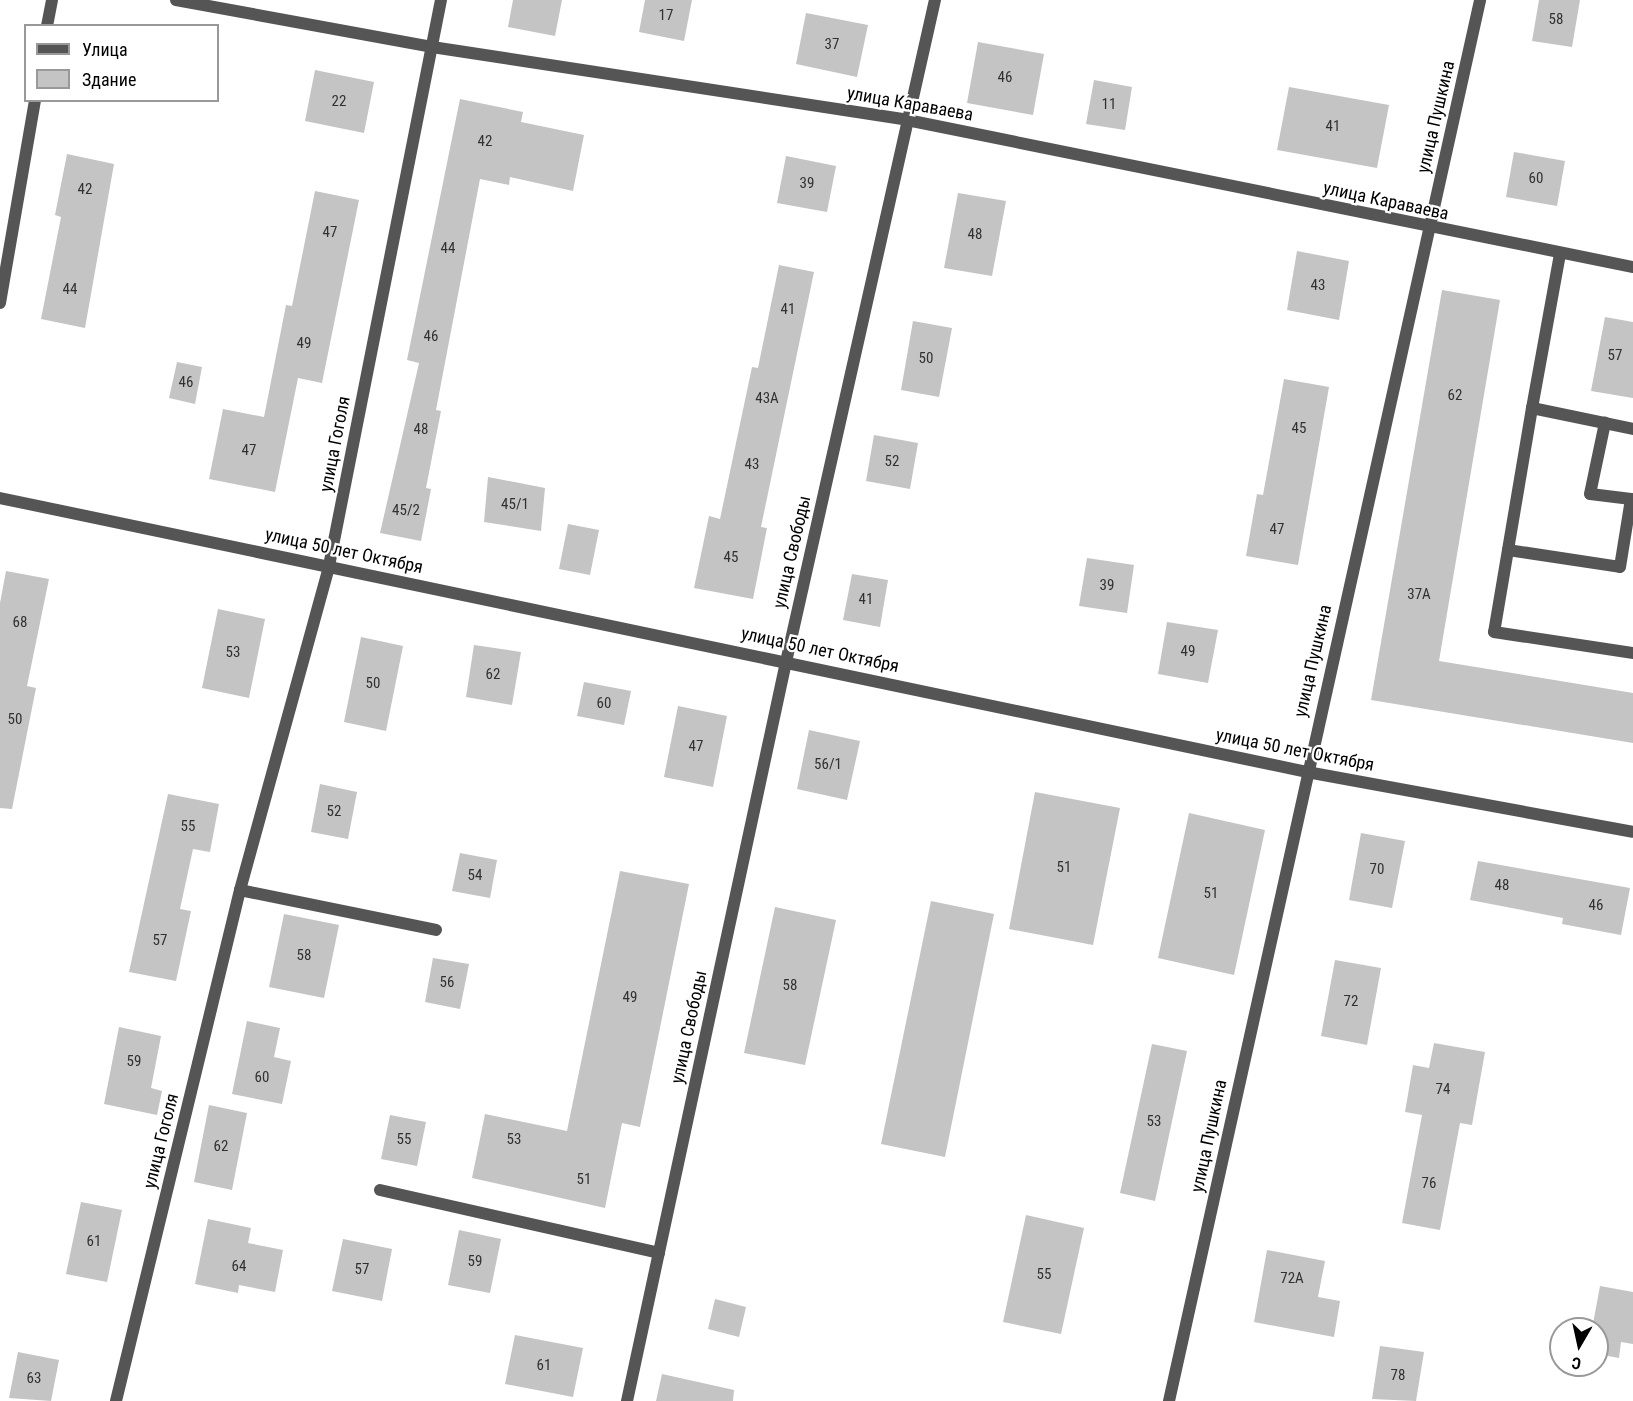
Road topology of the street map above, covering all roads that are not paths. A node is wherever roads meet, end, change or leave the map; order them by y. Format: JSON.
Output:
{"nodes":[{"id":1,"x":52,"y":0,"type":"edge"},
{"id":2,"x":176,"y":0,"type":"edge"},
{"id":3,"x":441,"y":0,"type":"edge"},
{"id":4,"x":935,"y":0,"type":"edge"},
{"id":5,"x":1480,"y":0,"type":"edge"},
{"id":6,"x":47,"y":24,"type":"edge"},
{"id":7,"x":432,"y":47,"type":"junction"},
{"id":8,"x":35,"y":102,"type":"edge"},
{"id":9,"x":907,"y":120,"type":"junction"},
{"id":10,"x":1429,"y":229,"type":"junction"},
{"id":11,"x":1560,"y":254,"type":"junction"},
{"id":12,"x":1633,"y":267,"type":"edge"},
{"id":13,"x":0,"y":303,"type":"edge"},
{"id":14,"x":1532,"y":408,"type":"junction"},
{"id":15,"x":1605,"y":423,"type":"junction"},
{"id":16,"x":1633,"y":429,"type":"edge"},
{"id":17,"x":0,"y":498,"type":"edge"},
{"id":18,"x":1508,"y":550,"type":"junction"},
{"id":19,"x":329,"y":566,"type":"junction"},
{"id":20,"x":1633,"y":653,"type":"edge"},
{"id":21,"x":786,"y":662,"type":"junction"},
{"id":22,"x":1307,"y":772,"type":"junction"},
{"id":23,"x":1633,"y":832,"type":"edge"},
{"id":24,"x":240,"y":890,"type":"junction"},
{"id":25,"x":436,"y":930,"type":"dead end"},
{"id":26,"x":380,"y":1190,"type":"dead end"},
{"id":27,"x":658,"y":1254,"type":"junction"},
{"id":28,"x":116,"y":1401,"type":"edge"},
{"id":29,"x":627,"y":1401,"type":"edge"},
{"id":30,"x":1169,"y":1401,"type":"edge"}],
"edges":[{"from":1,"to":6,"type":"street"},
{"from":2,"to":7,"type":"street","name":"улица Караваева"},
{"from":3,"to":7,"type":"street","name":"улица Гоголя"},
{"from":4,"to":9,"type":"street","name":"улица Свободы"},
{"from":5,"to":10,"type":"street","name":"улица Пушкина"},
{"from":7,"to":9,"type":"street","name":"улица Караваева"},
{"from":7,"to":19,"type":"street","name":"улица Гоголя"},
{"from":8,"to":13,"type":"street"},
{"from":9,"to":10,"type":"street","name":"улица Караваева"},
{"from":9,"to":21,"type":"street","name":"улица Свободы"},
{"from":10,"to":11,"type":"street","name":"улица Караваева"},
{"from":10,"to":22,"type":"street","name":"улица Пушкина"},
{"from":11,"to":12,"type":"street","name":"улица Караваева"},
{"from":11,"to":14,"type":"street"},
{"from":14,"to":15,"type":"street"},
{"from":14,"to":18,"type":"street"},
{"from":15,"to":16,"type":"street"},
{"from":15,"to":18,"type":"street"},
{"from":17,"to":19,"type":"street","name":"улица 50 лет Октября"},
{"from":18,"to":20,"type":"street"},
{"from":19,"to":21,"type":"street","name":"улица 50 лет Октября"},
{"from":19,"to":24,"type":"street","name":"улица Гоголя"},
{"from":21,"to":22,"type":"street","name":"улица 50 лет Октября"},
{"from":21,"to":27,"type":"street","name":"улица Свободы"},
{"from":22,"to":23,"type":"street","name":"улица 50 лет Октября"},
{"from":22,"to":30,"type":"street","name":"улица Пушкина"},
{"from":24,"to":25,"type":"street"},
{"from":24,"to":28,"type":"street","name":"улица Гоголя"},
{"from":26,"to":27,"type":"street"},
{"from":27,"to":29,"type":"street","name":"улица Свободы"}]}
